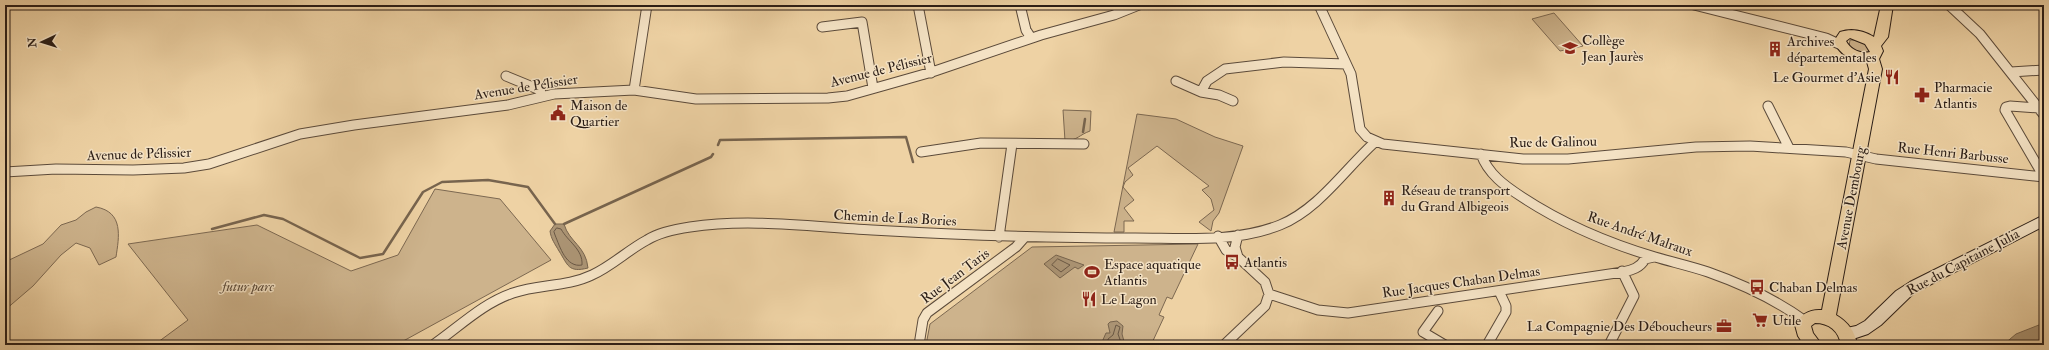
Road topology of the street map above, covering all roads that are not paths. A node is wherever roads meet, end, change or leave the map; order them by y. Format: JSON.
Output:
{"nodes":[{"id":1,"x":647,"y":5,"type":"edge"},
{"id":2,"x":918,"y":5,"type":"edge"},
{"id":3,"x":1020,"y":5,"type":"edge"},
{"id":4,"x":1139,"y":5,"type":"edge"},
{"id":5,"x":1319,"y":5,"type":"edge"},
{"id":6,"x":1694,"y":5,"type":"edge"},
{"id":7,"x":1886,"y":5,"type":"edge"},
{"id":8,"x":1949,"y":5,"type":"edge"},
{"id":9,"x":822,"y":27,"type":"dead end"},
{"id":10,"x":1881,"y":31,"type":"junction"},
{"id":11,"x":1864,"y":37,"type":"junction"},
{"id":12,"x":1031,"y":38,"type":"junction"},
{"id":13,"x":1841,"y":41,"type":"junction"},
{"id":14,"x":1868,"y":53,"type":"junction"},
{"id":15,"x":1346,"y":64,"type":"junction"},
{"id":16,"x":2044,"y":70,"type":"edge"},
{"id":17,"x":931,"y":72,"type":"junction"},
{"id":18,"x":2011,"y":72,"type":"junction"},
{"id":19,"x":506,"y":76,"type":"dead end"},
{"id":20,"x":1176,"y":81,"type":"dead end"},
{"id":21,"x":873,"y":88,"type":"junction"},
{"id":22,"x":634,"y":90,"type":"junction"},
{"id":23,"x":1201,"y":92,"type":"junction"},
{"id":24,"x":542,"y":96,"type":"junction"},
{"id":25,"x":1233,"y":102,"type":"dead end"},
{"id":26,"x":1768,"y":106,"type":"dead end"},
{"id":27,"x":2041,"y":111,"type":"edge"},
{"id":28,"x":1367,"y":137,"type":"junction"},
{"id":29,"x":1375,"y":142,"type":"junction"},
{"id":30,"x":1012,"y":144,"type":"junction"},
{"id":31,"x":1084,"y":144,"type":"dead end"},
{"id":32,"x":1789,"y":148,"type":"junction"},
{"id":33,"x":921,"y":152,"type":"dead end"},
{"id":34,"x":1481,"y":154,"type":"junction"},
{"id":35,"x":1859,"y":154,"type":"junction"},
{"id":36,"x":1359,"y":156,"type":"junction"},
{"id":37,"x":5,"y":172,"type":"edge"},
{"id":38,"x":2044,"y":176,"type":"edge"},
{"id":39,"x":2044,"y":220,"type":"edge"},
{"id":40,"x":1238,"y":235,"type":"junction"},
{"id":41,"x":1218,"y":236,"type":"junction"},
{"id":42,"x":1000,"y":237,"type":"junction"},
{"id":43,"x":1024,"y":238,"type":"junction"},
{"id":44,"x":1238,"y":257,"type":"junction"},
{"id":45,"x":1654,"y":257,"type":"junction"},
{"id":46,"x":1622,"y":271,"type":"junction"},
{"id":47,"x":1499,"y":291,"type":"junction"},
{"id":48,"x":1269,"y":294,"type":"junction"},
{"id":49,"x":1438,"y":311,"type":"dead end"},
{"id":50,"x":1828,"y":318,"type":"junction"},
{"id":51,"x":1805,"y":321,"type":"junction"},
{"id":52,"x":1848,"y":339,"type":"edge"},
{"id":53,"x":433,"y":345,"type":"edge"},
{"id":54,"x":919,"y":345,"type":"edge"},
{"id":55,"x":1224,"y":345,"type":"edge"},
{"id":56,"x":1445,"y":345,"type":"edge"},
{"id":57,"x":1487,"y":345,"type":"edge"},
{"id":58,"x":1609,"y":345,"type":"edge"},
{"id":59,"x":1814,"y":345,"type":"edge"}],
"edges":[{"from":1,"to":22,"type":"street"},
{"from":2,"to":17,"type":"street"},
{"from":3,"to":12,"type":"street"},
{"from":4,"to":12,"type":"street","name":"Avenue de Pélissier"},
{"from":5,"to":15,"type":"street"},
{"from":6,"to":13,"type":"street"},
{"from":7,"to":10,"type":"main road"},
{"from":8,"to":18,"type":"street"},
{"from":9,"to":21,"type":"street"},
{"from":10,"to":11,"type":"main road"},
{"from":10,"to":14,"type":"main road"},
{"from":11,"to":13,"type":"main road"},
{"from":11,"to":14,"type":"main road"},
{"from":12,"to":17,"type":"street","name":"Avenue de Pélissier"},
{"from":13,"to":14,"type":"main road"},
{"from":14,"to":35,"type":"main road","name":"Avenue Dembourg"},
{"from":15,"to":23,"type":"street"},
{"from":15,"to":28,"type":"street"},
{"from":16,"to":18,"type":"street"},
{"from":17,"to":21,"type":"street","name":"Avenue de Pélissier"},
{"from":18,"to":27,"type":"street"},
{"from":19,"to":24,"type":"street"},
{"from":20,"to":23,"type":"street"},
{"from":21,"to":22,"type":"street","name":"Avenue de Pélissier"},
{"from":22,"to":24,"type":"street","name":"Avenue de Pélissier"},
{"from":23,"to":25,"type":"street"},
{"from":24,"to":37,"type":"street","name":"Avenue de Pélissier"},
{"from":26,"to":32,"type":"street"},
{"from":27,"to":38,"type":"street"},
{"from":28,"to":29,"type":"street","name":"Rue de Galinou"},
{"from":28,"to":36,"type":"street","name":"Chemin de Las Bories"},
{"from":29,"to":34,"type":"street","name":"Rue de Galinou"},
{"from":29,"to":36,"type":"street","name":"Chemin de Las Bories"},
{"from":30,"to":31,"type":"street"},
{"from":30,"to":33,"type":"street"},
{"from":30,"to":42,"type":"street"},
{"from":32,"to":34,"type":"street","name":"Rue de Galinou"},
{"from":32,"to":35,"type":"street","name":"Rue de Galinou"},
{"from":34,"to":45,"type":"street","name":"Rue André Malraux"},
{"from":35,"to":38,"type":"street","name":"Rue Henri Barbusse"},
{"from":35,"to":50,"type":"main road","name":"Avenue Dembourg"},
{"from":36,"to":40,"type":"street","name":"Chemin de Las Bories"},
{"from":39,"to":52,"type":"street","name":"Rue du Capitaine Julia"},
{"from":40,"to":41,"type":"street","name":"Chemin de Las Bories"},
{"from":40,"to":44,"type":"street"},
{"from":41,"to":43,"type":"street","name":"Chemin de Las Bories"},
{"from":41,"to":44,"type":"street"},
{"from":42,"to":43,"type":"street","name":"Chemin de Las Bories"},
{"from":42,"to":53,"type":"street","name":"Chemin de Las Bories"},
{"from":43,"to":54,"type":"street","name":"Rue Jean Taris"},
{"from":44,"to":48,"type":"street"},
{"from":45,"to":46,"type":"street","name":"Rue Jacques Chaban Delmas"},
{"from":45,"to":51,"type":"street","name":"Rue André Malraux"},
{"from":46,"to":47,"type":"street","name":"Rue Jacques Chaban Delmas"},
{"from":46,"to":58,"type":"street"},
{"from":47,"to":48,"type":"street","name":"Rue Jacques Chaban Delmas"},
{"from":47,"to":57,"type":"street"},
{"from":48,"to":55,"type":"street"},
{"from":49,"to":56,"type":"street"},
{"from":50,"to":51,"type":"main road"},
{"from":50,"to":52,"type":"main road"},
{"from":51,"to":59,"type":"main road"}]}
